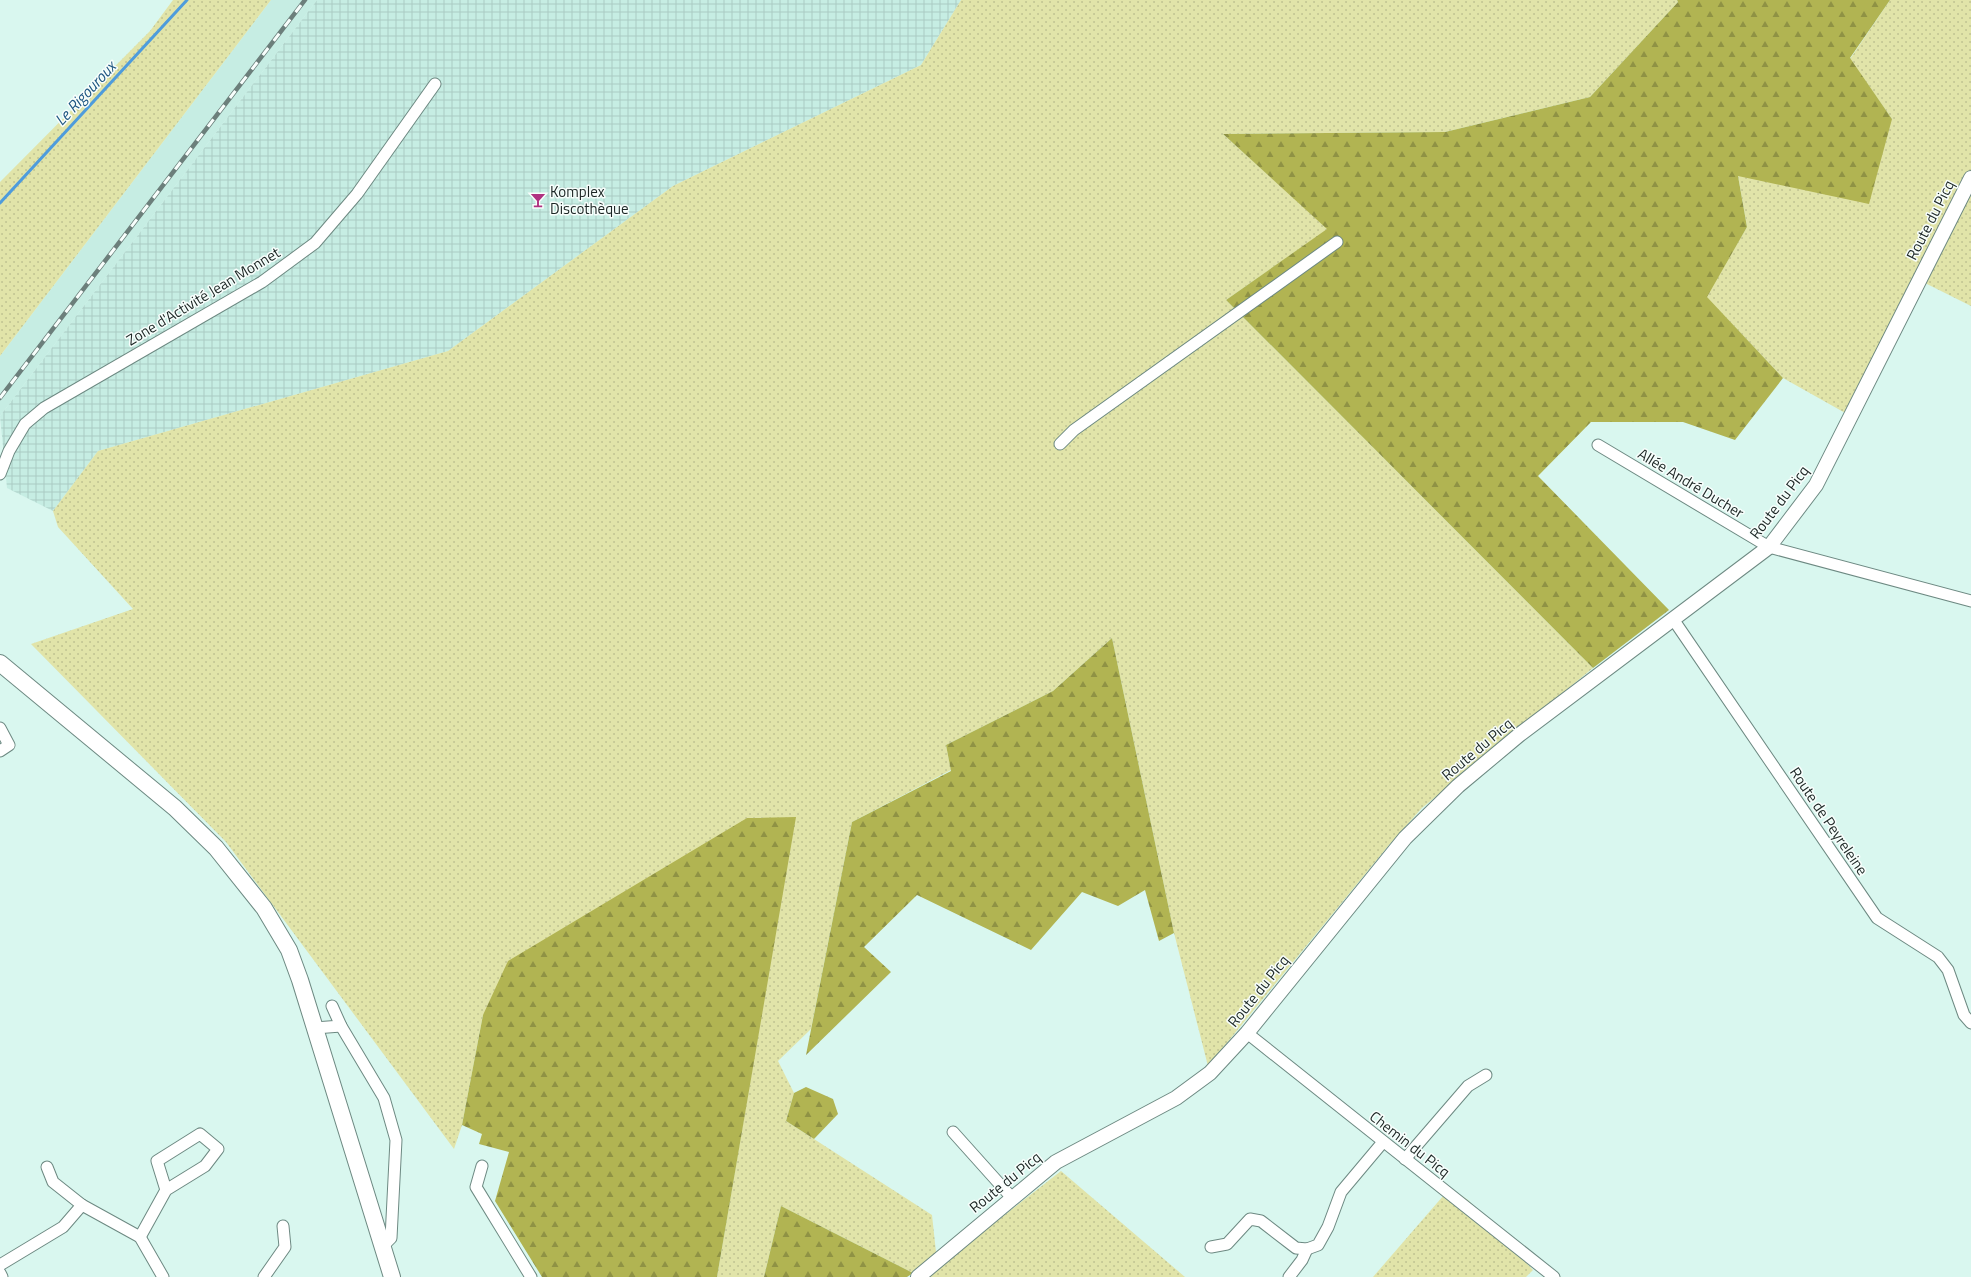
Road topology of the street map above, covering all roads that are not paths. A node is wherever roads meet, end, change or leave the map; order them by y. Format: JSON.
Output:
{"nodes":[{"id":1,"x":435,"y":84,"type":"dead end"},
{"id":2,"x":1971,"y":178,"type":"edge"},
{"id":3,"x":1337,"y":242,"type":"dead end"},
{"id":4,"x":1060,"y":444,"type":"dead end"},
{"id":5,"x":1598,"y":445,"type":"dead end"},
{"id":6,"x":0,"y":474,"type":"edge"},
{"id":7,"x":1769,"y":547,"type":"junction"},
{"id":8,"x":1971,"y":601,"type":"edge"},
{"id":9,"x":1673,"y":619,"type":"junction"},
{"id":10,"x":0,"y":664,"type":"edge"},
{"id":11,"x":0,"y":728,"type":"edge"},
{"id":12,"x":0,"y":751,"type":"edge"},
{"id":13,"x":332,"y":1006,"type":"dead end"},
{"id":14,"x":1971,"y":1023,"type":"edge"},
{"id":15,"x":341,"y":1026,"type":"junction"},
{"id":16,"x":315,"y":1028,"type":"junction"},
{"id":17,"x":1247,"y":1033,"type":"junction"},
{"id":18,"x":1486,"y":1076,"type":"dead end"},
{"id":19,"x":953,"y":1132,"type":"dead end"},
{"id":20,"x":1383,"y":1142,"type":"junction"},
{"id":21,"x":1405,"y":1159,"type":"junction"},
{"id":22,"x":47,"y":1166,"type":"dead end"},
{"id":23,"x":482,"y":1166,"type":"dead end"},
{"id":24,"x":166,"y":1190,"type":"junction"},
{"id":25,"x":1013,"y":1199,"type":"junction"},
{"id":26,"x":82,"y":1205,"type":"junction"},
{"id":27,"x":283,"y":1226,"type":"dead end"},
{"id":28,"x":140,"y":1237,"type":"junction"},
{"id":29,"x":382,"y":1244,"type":"junction"},
{"id":30,"x":1211,"y":1247,"type":"dead end"},
{"id":31,"x":1307,"y":1249,"type":"junction"},
{"id":32,"x":0,"y":1265,"type":"edge"},
{"id":33,"x":0,"y":1272,"type":"edge"},
{"id":34,"x":2,"y":1277,"type":"edge"},
{"id":35,"x":163,"y":1277,"type":"edge"},
{"id":36,"x":264,"y":1277,"type":"edge"},
{"id":37,"x":392,"y":1277,"type":"edge"},
{"id":38,"x":531,"y":1277,"type":"edge"},
{"id":39,"x":918,"y":1277,"type":"edge"},
{"id":40,"x":1289,"y":1277,"type":"edge"},
{"id":41,"x":1554,"y":1277,"type":"edge"}],
"edges":[{"from":1,"to":6,"type":"street","name":"Zone d'Activité Jean Monnet"},
{"from":2,"to":7,"type":"street","name":"Route du Picq"},
{"from":3,"to":4,"type":"street"},
{"from":5,"to":7,"type":"street","name":"Allée André Ducher"},
{"from":7,"to":8,"type":"street","name":"Allée André Ducher"},
{"from":7,"to":9,"type":"street","name":"Route du Picq"},
{"from":9,"to":14,"type":"street","name":"Route de Peyreleine"},
{"from":9,"to":17,"type":"street","name":"Route du Picq"},
{"from":10,"to":16,"type":"main road"},
{"from":11,"to":12,"type":"street"},
{"from":13,"to":15,"type":"street"},
{"from":15,"to":16,"type":"street"},
{"from":15,"to":29,"type":"street"},
{"from":16,"to":29,"type":"main road"},
{"from":17,"to":20,"type":"street","name":"Chemin du Picq"},
{"from":17,"to":25,"type":"street","name":"Route du Picq"},
{"from":18,"to":21,"type":"street"},
{"from":19,"to":25,"type":"street"},
{"from":20,"to":21,"type":"street","name":"Chemin du Picq"},
{"from":20,"to":31,"type":"street"},
{"from":21,"to":41,"type":"street","name":"Chemin du Picq"},
{"from":22,"to":26,"type":"street"},
{"from":23,"to":38,"type":"street"},
{"from":24,"to":24,"type":"street"},
{"from":24,"to":28,"type":"street"},
{"from":25,"to":39,"type":"street","name":"Route du Picq"},
{"from":26,"to":28,"type":"street"},
{"from":26,"to":32,"type":"street"},
{"from":27,"to":36,"type":"street"},
{"from":28,"to":35,"type":"street"},
{"from":29,"to":37,"type":"main road"},
{"from":30,"to":31,"type":"street"},
{"from":31,"to":40,"type":"street"},
{"from":33,"to":34,"type":"street"}]}
